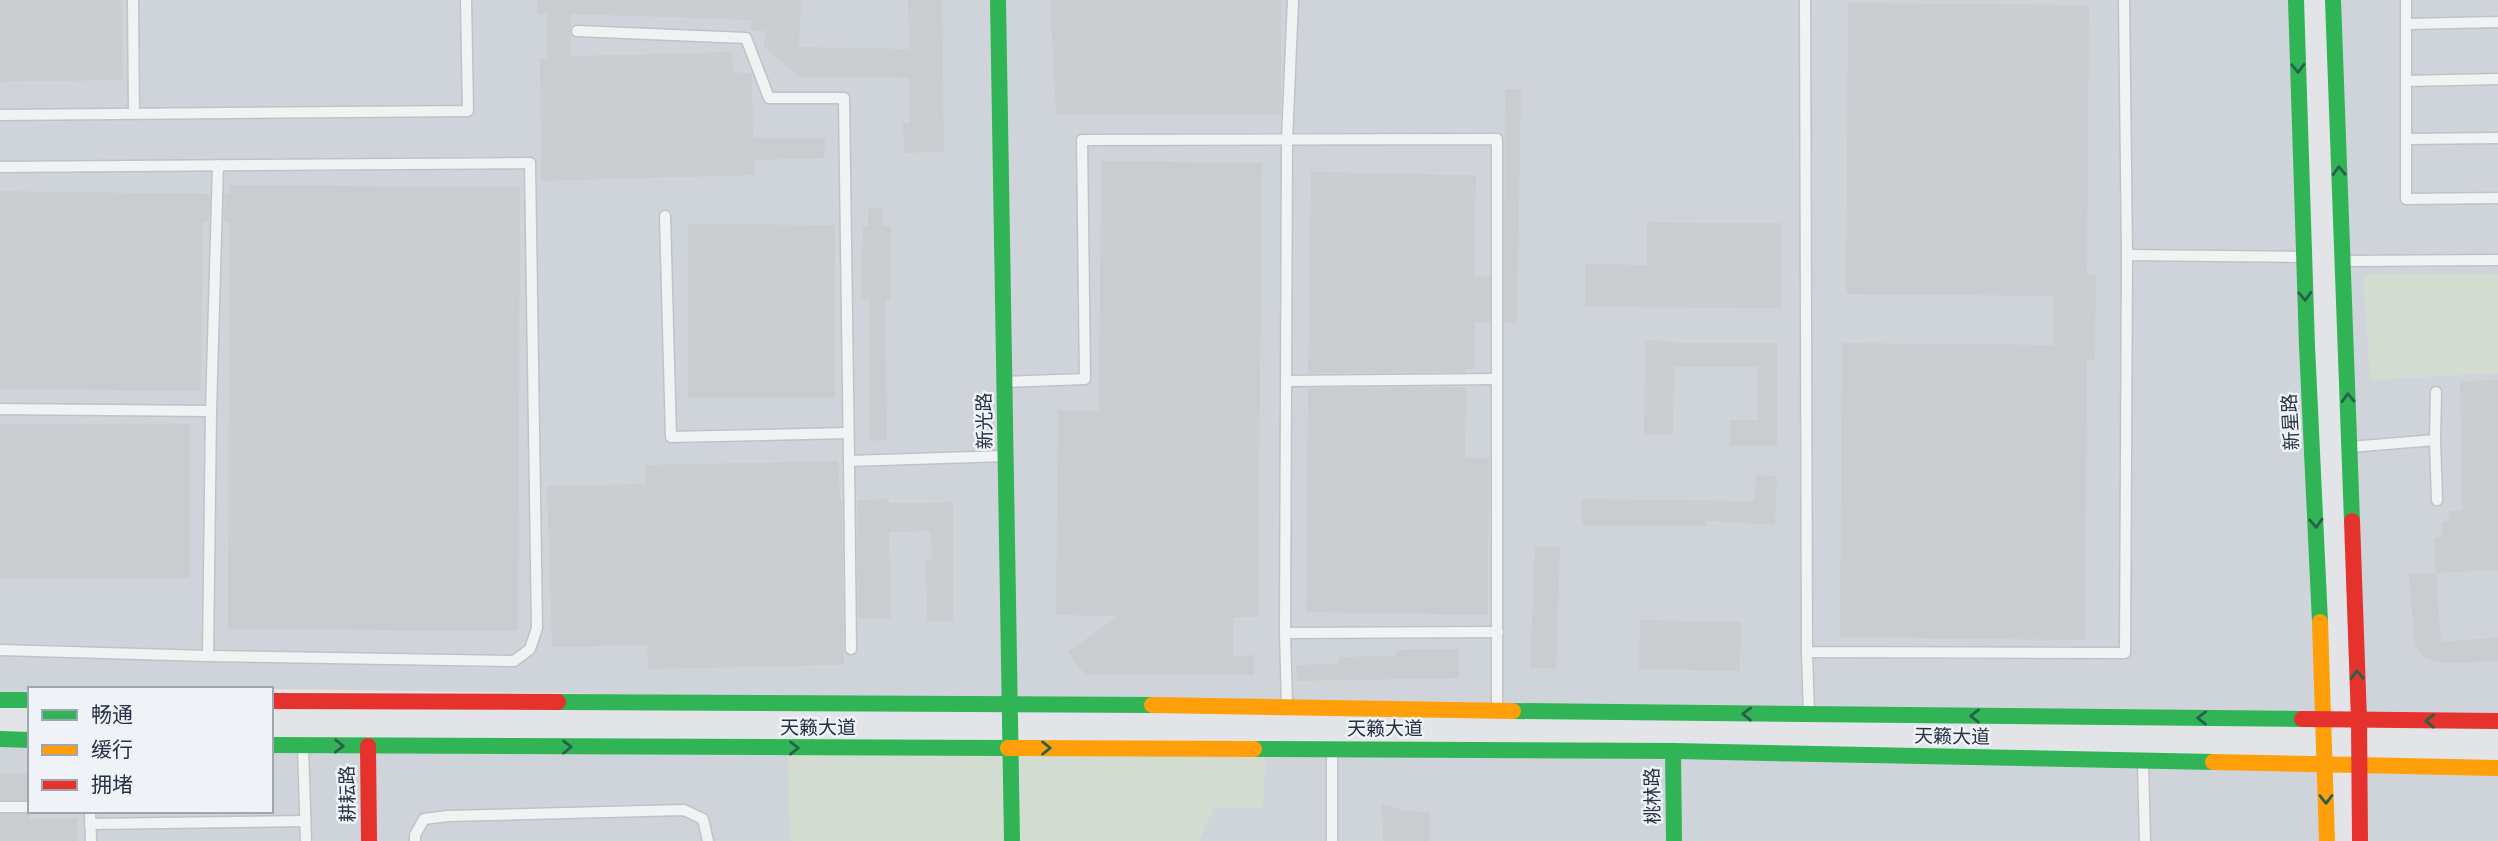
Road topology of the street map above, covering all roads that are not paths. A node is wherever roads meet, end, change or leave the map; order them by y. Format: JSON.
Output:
{"nodes":[{"id":1,"x":133,"y":0,"type":"edge"},
{"id":2,"x":466,"y":0,"type":"edge"},
{"id":3,"x":998,"y":0,"type":"edge"},
{"id":4,"x":1293,"y":0,"type":"edge"},
{"id":5,"x":1805,"y":0,"type":"edge"},
{"id":6,"x":2124,"y":0,"type":"edge"},
{"id":7,"x":2296,"y":0,"type":"edge"},
{"id":8,"x":2333,"y":0,"type":"edge"},
{"id":9,"x":2406,"y":0,"type":"edge"},
{"id":10,"x":2498,"y":22,"type":"edge"},
{"id":11,"x":2406,"y":23,"type":"junction"},
{"id":12,"x":577,"y":31,"type":"dead end"},
{"id":13,"x":2498,"y":79,"type":"edge"},
{"id":14,"x":2406,"y":81,"type":"junction"},
{"id":15,"x":134,"y":114,"type":"junction"},
{"id":16,"x":0,"y":115,"type":"edge"},
{"id":17,"x":2498,"y":138,"type":"edge"},
{"id":18,"x":2406,"y":139,"type":"junction"},
{"id":19,"x":1287,"y":140,"type":"junction"},
{"id":20,"x":218,"y":165,"type":"junction"},
{"id":21,"x":0,"y":167,"type":"edge"},
{"id":22,"x":2498,"y":198,"type":"edge"},
{"id":23,"x":665,"y":216,"type":"dead end"},
{"id":24,"x":2127,"y":255,"type":"junction"},
{"id":25,"x":2304,"y":257,"type":"junction"},
{"id":26,"x":2498,"y":260,"type":"edge"},
{"id":27,"x":2343,"y":261,"type":"junction"},
{"id":28,"x":1497,"y":379,"type":"junction"},
{"id":29,"x":1286,"y":381,"type":"junction"},
{"id":30,"x":1004,"y":382,"type":"junction"},
{"id":31,"x":2436,"y":392,"type":"dead end"},
{"id":32,"x":0,"y":409,"type":"edge"},
{"id":33,"x":211,"y":411,"type":"junction"},
{"id":34,"x":848,"y":433,"type":"junction"},
{"id":35,"x":2435,"y":440,"type":"junction"},
{"id":36,"x":2349,"y":447,"type":"junction"},
{"id":37,"x":1006,"y":456,"type":"junction"},
{"id":38,"x":849,"y":461,"type":"junction"},
{"id":39,"x":2437,"y":499,"type":"dead end"},
{"id":40,"x":1498,"y":632,"type":"junction"},
{"id":41,"x":1285,"y":633,"type":"junction"},
{"id":42,"x":851,"y":649,"type":"dead end"},
{"id":43,"x":0,"y":650,"type":"edge"},
{"id":44,"x":1807,"y":652,"type":"junction"},
{"id":45,"x":208,"y":656,"type":"junction"},
{"id":46,"x":0,"y":699,"type":"edge"},
{"id":47,"x":28,"y":700,"type":"edge"},
{"id":48,"x":273,"y":701,"type":"edge"},
{"id":49,"x":1009,"y":706,"type":"junction"},
{"id":50,"x":1287,"y":706,"type":"junction"},
{"id":51,"x":1497,"y":711,"type":"junction"},
{"id":52,"x":1809,"y":714,"type":"junction"},
{"id":53,"x":2325,"y":719,"type":"junction"},
{"id":54,"x":2359,"y":720,"type":"junction"},
{"id":55,"x":2498,"y":721,"type":"edge"},
{"id":56,"x":0,"y":739,"type":"edge"},
{"id":57,"x":28,"y":740,"type":"edge"},
{"id":58,"x":273,"y":745,"type":"edge"},
{"id":59,"x":303,"y":745,"type":"junction"},
{"id":60,"x":368,"y":747,"type":"junction"},
{"id":61,"x":1011,"y":748,"type":"junction"},
{"id":62,"x":1332,"y":749,"type":"junction"},
{"id":63,"x":1673,"y":751,"type":"junction"},
{"id":64,"x":2143,"y":762,"type":"junction"},
{"id":65,"x":2325,"y":766,"type":"junction"},
{"id":66,"x":2358,"y":766,"type":"junction"},
{"id":67,"x":2498,"y":768,"type":"edge"},
{"id":68,"x":0,"y":807,"type":"edge"},
{"id":69,"x":28,"y":807,"type":"edge"},
{"id":70,"x":90,"y":813,"type":"edge"},
{"id":71,"x":305,"y":821,"type":"junction"},
{"id":72,"x":90,"y":824,"type":"junction"},
{"id":73,"x":91,"y":841,"type":"edge"},
{"id":74,"x":306,"y":841,"type":"edge"},
{"id":75,"x":369,"y":841,"type":"edge"},
{"id":76,"x":415,"y":841,"type":"edge"},
{"id":77,"x":708,"y":841,"type":"edge"},
{"id":78,"x":1012,"y":841,"type":"edge"},
{"id":79,"x":1332,"y":841,"type":"edge"},
{"id":80,"x":1674,"y":841,"type":"edge"},
{"id":81,"x":2145,"y":841,"type":"edge"},
{"id":82,"x":2327,"y":841,"type":"edge"},
{"id":83,"x":2360,"y":841,"type":"edge"}],
"edges":[{"from":1,"to":15,"type":"lane"},
{"from":2,"to":15,"type":"lane"},
{"from":3,"to":30,"type":"main road","name":"新光路"},
{"from":4,"to":19,"type":"lane"},
{"from":5,"to":44,"type":"lane"},
{"from":6,"to":24,"type":"lane"},
{"from":7,"to":25,"type":"main road","name":"新星路","one_way":true},
{"from":27,"to":8,"type":"main road","one_way":true},
{"from":9,"to":11,"type":"lane"},
{"from":10,"to":11,"type":"lane"},
{"from":11,"to":14,"type":"lane"},
{"from":12,"to":34,"type":"lane"},
{"from":13,"to":14,"type":"lane"},
{"from":14,"to":18,"type":"lane"},
{"from":15,"to":16,"type":"lane"},
{"from":17,"to":18,"type":"lane"},
{"from":18,"to":22,"type":"lane"},
{"from":19,"to":28,"type":"lane"},
{"from":19,"to":29,"type":"lane"},
{"from":19,"to":30,"type":"lane"},
{"from":20,"to":21,"type":"lane"},
{"from":20,"to":33,"type":"lane"},
{"from":20,"to":45,"type":"lane"},
{"from":23,"to":34,"type":"lane"},
{"from":24,"to":25,"type":"lane"},
{"from":24,"to":44,"type":"lane"},
{"from":25,"to":53,"type":"main road","name":"新星路","one_way":true},
{"from":26,"to":27,"type":"lane"},
{"from":36,"to":27,"type":"main road","one_way":true},
{"from":28,"to":29,"type":"lane"},
{"from":28,"to":40,"type":"lane"},
{"from":29,"to":41,"type":"lane"},
{"from":30,"to":37,"type":"main road","name":"新光路"},
{"from":31,"to":35,"type":"lane"},
{"from":32,"to":33,"type":"lane"},
{"from":33,"to":45,"type":"lane"},
{"from":34,"to":38,"type":"lane"},
{"from":35,"to":36,"type":"lane"},
{"from":35,"to":39,"type":"lane"},
{"from":54,"to":36,"type":"main road","one_way":true},
{"from":37,"to":38,"type":"lane"},
{"from":37,"to":49,"type":"main road","name":"新光路"},
{"from":38,"to":42,"type":"lane"},
{"from":40,"to":41,"type":"lane"},
{"from":40,"to":51,"type":"lane"},
{"from":41,"to":50,"type":"lane"},
{"from":43,"to":45,"type":"lane"},
{"from":44,"to":52,"type":"lane"},
{"from":46,"to":47,"type":"main road"},
{"from":48,"to":49,"type":"main road","name":"天籁大道"},
{"from":49,"to":50,"type":"main road","name":"天籁大道"},
{"from":49,"to":61,"type":"main road","name":"新光路"},
{"from":50,"to":51,"type":"main road","name":"天籁大道"},
{"from":52,"to":51,"type":"main road","name":"天籁大道","one_way":true},
{"from":53,"to":52,"type":"main road","name":"天籁大道","one_way":true},
{"from":53,"to":54,"type":"main road","name":"天籁大道"},
{"from":53,"to":65,"type":"main road","name":"新星路"},
{"from":55,"to":54,"type":"main road","name":"天籁大道","one_way":true},
{"from":54,"to":66,"type":"main road"},
{"from":56,"to":57,"type":"main road"},
{"from":58,"to":59,"type":"main road","name":"天籁大道"},
{"from":59,"to":60,"type":"main road","name":"天籁大道","one_way":true},
{"from":59,"to":71,"type":"lane"},
{"from":60,"to":61,"type":"main road","name":"天籁大道","one_way":true},
{"from":60,"to":75,"type":"main road","name":"耕耘路"},
{"from":61,"to":62,"type":"main road","name":"天籁大道","one_way":true},
{"from":61,"to":78,"type":"main road","name":"新光路"},
{"from":62,"to":63,"type":"main road","name":"天籁大道"},
{"from":62,"to":79,"type":"lane"},
{"from":63,"to":64,"type":"main road","name":"天籁大道"},
{"from":63,"to":80,"type":"main road","name":"桃林路"},
{"from":64,"to":65,"type":"main road","name":"天籁大道"},
{"from":64,"to":81,"type":"lane"},
{"from":65,"to":66,"type":"main road","name":"天籁大道"},
{"from":65,"to":82,"type":"main road","name":"新星路","one_way":true},
{"from":66,"to":67,"type":"main road","name":"天籁大道"},
{"from":66,"to":83,"type":"main road"},
{"from":68,"to":69,"type":"lane"},
{"from":70,"to":72,"type":"lane"},
{"from":71,"to":72,"type":"lane"},
{"from":71,"to":74,"type":"lane"},
{"from":72,"to":73,"type":"lane"},
{"from":76,"to":77,"type":"lane"}]}
